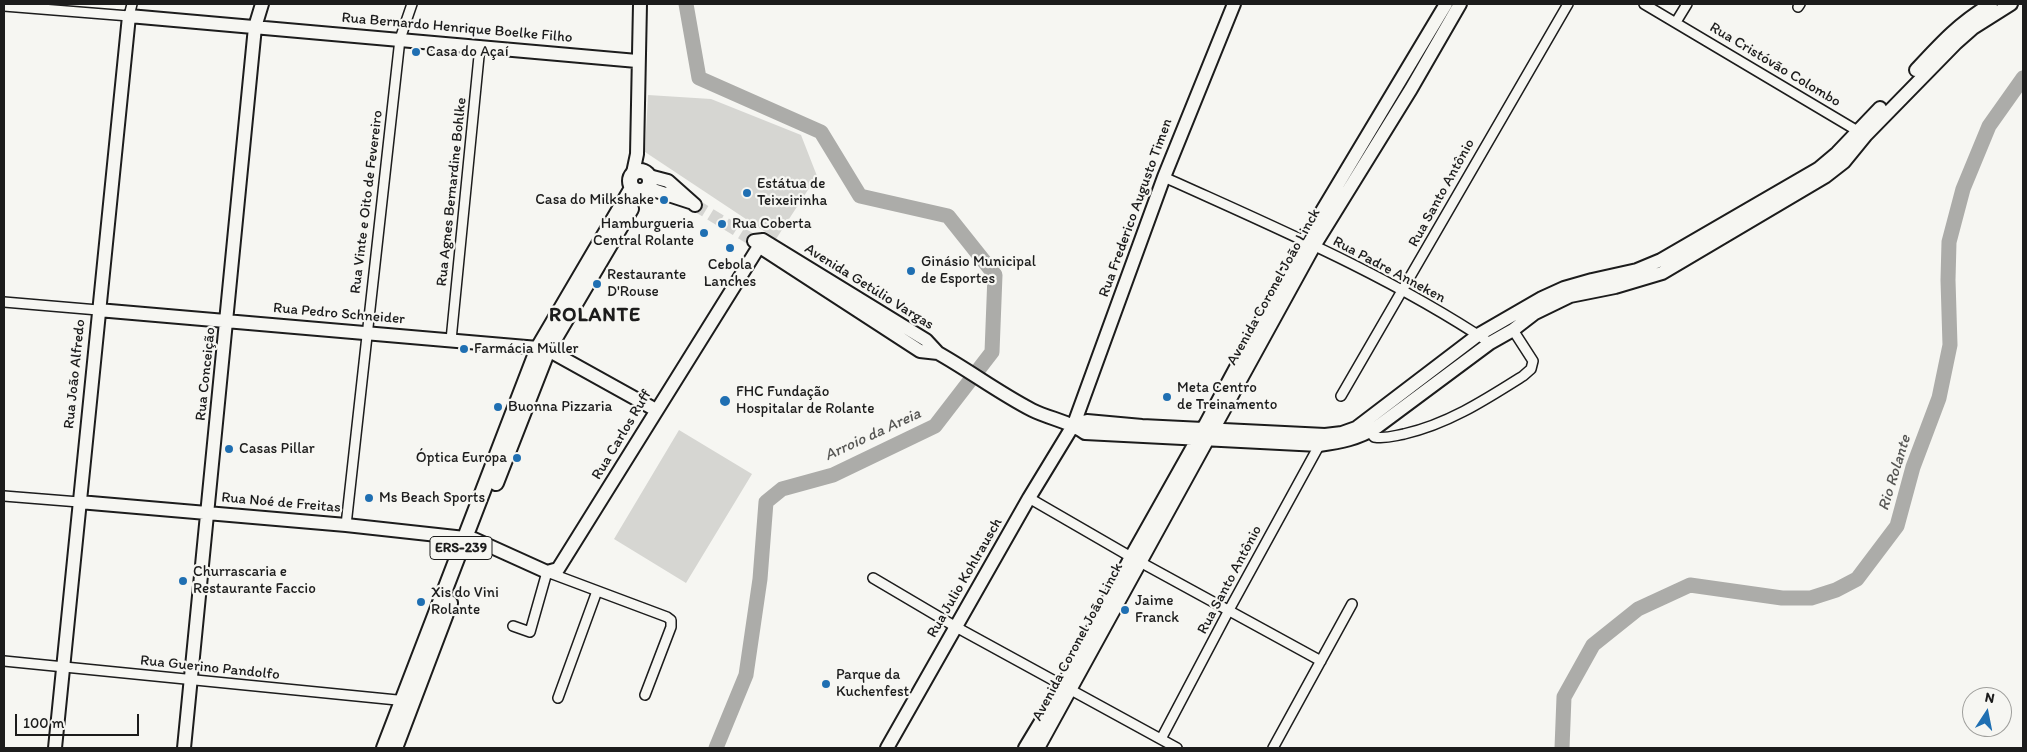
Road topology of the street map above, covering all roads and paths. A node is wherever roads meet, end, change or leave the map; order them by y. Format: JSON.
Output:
{"nodes":[{"id":1,"x":262,"y":4,"type":"edge"},
{"id":2,"x":412,"y":4,"type":"edge"},
{"id":3,"x":640,"y":4,"type":"edge"},
{"id":4,"x":1234,"y":4,"type":"edge"},
{"id":5,"x":1446,"y":4,"type":"edge"},
{"id":6,"x":1460,"y":4,"type":"edge"},
{"id":7,"x":1568,"y":4,"type":"edge"},
{"id":8,"x":1644,"y":4,"type":"edge"},
{"id":9,"x":1686,"y":4,"type":"edge"},
{"id":10,"x":1991,"y":4,"type":"edge"},
{"id":11,"x":2011,"y":4,"type":"edge"},
{"id":12,"x":4,"y":6,"type":"edge"},
{"id":13,"x":130,"y":10,"type":"edge"},
{"id":14,"x":1676,"y":22,"type":"junction"},
{"id":15,"x":255,"y":27,"type":"junction"},
{"id":16,"x":400,"y":39,"type":"junction"},
{"id":17,"x":480,"y":46,"type":"junction"},
{"id":18,"x":637,"y":61,"type":"junction"},
{"id":19,"x":1862,"y":133,"type":"junction"},
{"id":20,"x":1164,"y":177,"type":"junction"},
{"id":21,"x":641,"y":181,"type":"junction"},
{"id":22,"x":693,"y":203,"type":"tunnel mouth"},
{"id":23,"x":1757,"y":211,"type":"junction"},
{"id":24,"x":756,"y":242,"type":"joint"},
{"id":25,"x":1309,"y":243,"type":"junction"},
{"id":26,"x":1403,"y":291,"type":"junction"},
{"id":27,"x":4,"y":302,"type":"edge"},
{"id":28,"x":98,"y":310,"type":"junction"},
{"id":29,"x":227,"y":320,"type":"junction"},
{"id":30,"x":1513,"y":330,"type":"junction"},
{"id":31,"x":366,"y":332,"type":"junction"},
{"id":32,"x":1478,"y":335,"type":"junction"},
{"id":33,"x":451,"y":340,"type":"junction"},
{"id":34,"x":1490,"y":343,"type":"junction"},
{"id":35,"x":543,"y":349,"type":"junction"},
{"id":36,"x":1341,"y":396,"type":"dead end"},
{"id":37,"x":656,"y":410,"type":"junction"},
{"id":38,"x":1074,"y":424,"type":"junction"},
{"id":39,"x":1366,"y":427,"type":"junction"},
{"id":40,"x":1206,"y":434,"type":"junction"},
{"id":41,"x":1322,"y":440,"type":"junction"},
{"id":42,"x":4,"y":496,"type":"edge"},
{"id":43,"x":1029,"y":498,"type":"junction"},
{"id":44,"x":78,"y":502,"type":"junction"},
{"id":45,"x":208,"y":513,"type":"junction"},
{"id":46,"x":346,"y":525,"type":"junction"},
{"id":47,"x":470,"y":538,"type":"junction"},
{"id":48,"x":1135,"y":559,"type":"junction"},
{"id":49,"x":547,"y":572,"type":"junction"},
{"id":50,"x":873,"y":578,"type":"dead end"},
{"id":51,"x":598,"y":591,"type":"junction"},
{"id":52,"x":1352,"y":604,"type":"dead end"},
{"id":53,"x":1229,"y":610,"type":"junction"},
{"id":54,"x":513,"y":626,"type":"dead end"},
{"id":55,"x":956,"y":627,"type":"junction"},
{"id":56,"x":4,"y":661,"type":"edge"},
{"id":57,"x":1321,"y":661,"type":"junction"},
{"id":58,"x":62,"y":667,"type":"junction"},
{"id":59,"x":191,"y":680,"type":"junction"},
{"id":60,"x":1067,"y":688,"type":"junction"},
{"id":61,"x":645,"y":695,"type":"dead end"},
{"id":62,"x":558,"y":698,"type":"dead end"},
{"id":63,"x":407,"y":702,"type":"junction"},
{"id":64,"x":1161,"y":739,"type":"junction"},
{"id":65,"x":55,"y":748,"type":"edge"},
{"id":66,"x":184,"y":748,"type":"edge"},
{"id":67,"x":384,"y":748,"type":"edge"},
{"id":68,"x":395,"y":748,"type":"edge"},
{"id":69,"x":887,"y":748,"type":"edge"},
{"id":70,"x":1025,"y":748,"type":"edge"},
{"id":71,"x":1038,"y":748,"type":"edge"},
{"id":72,"x":1177,"y":748,"type":"edge"},
{"id":73,"x":1273,"y":748,"type":"edge"}],
"edges":[{"from":1,"to":15,"type":"main road","name":"Rua Conceição"},
{"from":2,"to":16,"type":"street","name":"Rua Vinte e Oito de Fevereiro"},
{"from":3,"to":18,"type":"main road"},
{"from":4,"to":20,"type":"main road","name":"Rua Frederico Augusto Timen"},
{"from":5,"to":25,"type":"main road","name":"Avenida Coronel João Linck"},
{"from":6,"to":25,"type":"main road","name":"Avenida Coronel João Linck"},
{"from":7,"to":26,"type":"street","name":"Rua Santo Antônio"},
{"from":8,"to":14,"type":"street","name":"Rua Cristóvão Colombo"},
{"from":9,"to":14,"type":"street"},
{"from":10,"to":19,"type":"main road"},
{"from":11,"to":19,"type":"main road"},
{"from":12,"to":13,"type":"street","name":"Rua Bernardo Henrique Boelke Filho"},
{"from":13,"to":15,"type":"main road","name":"Rua Bernardo Henrique Boelke Filho"},
{"from":13,"to":28,"type":"main road","name":"Rua João Alfredo"},
{"from":14,"to":19,"type":"street","name":"Rua Cristóvão Colombo"},
{"from":15,"to":16,"type":"main road","name":"Rua Bernardo Henrique Boelke Filho"},
{"from":15,"to":29,"type":"main road","name":"Rua Conceição"},
{"from":16,"to":17,"type":"main road","name":"Rua Bernardo Henrique Boelke Filho"},
{"from":16,"to":31,"type":"street","name":"Rua Vinte e Oito de Fevereiro"},
{"from":17,"to":18,"type":"main road","name":"Rua Bernardo Henrique Boelke Filho"},
{"from":17,"to":33,"type":"street","name":"Rua Agnes Bernardine Bohlke"},
{"from":18,"to":21,"type":"main road"},
{"from":19,"to":23,"type":"main road"},
{"from":20,"to":25,"type":"street","name":"Rua Padre Anneken"},
{"from":20,"to":38,"type":"main road","name":"Rua Frederico Augusto Timen"},
{"from":21,"to":22,"type":"main road"},
{"from":21,"to":35,"type":"main road","number":"ERS-239"},
{"from":23,"to":30,"type":"main road"},
{"from":23,"to":32,"type":"main road"},
{"from":24,"to":37,"type":"main road","name":"Rua Carlos Ruff"},
{"from":24,"to":38,"type":"main road","name":"Avenida Getúlio Vargas"},
{"from":25,"to":26,"type":"street","name":"Rua Padre Anneken"},
{"from":25,"to":40,"type":"main road","name":"Avenida Coronel João Linck"},
{"from":26,"to":32,"type":"street","name":"Rua Padre Anneken"},
{"from":26,"to":36,"type":"street","name":"Rua Santo Antônio"},
{"from":27,"to":28,"type":"street","name":"Rua Pedro Schneider"},
{"from":28,"to":29,"type":"main road","name":"Rua Pedro Schneider"},
{"from":28,"to":44,"type":"main road","name":"Rua João Alfredo"},
{"from":29,"to":31,"type":"main road","name":"Rua Pedro Schneider"},
{"from":29,"to":45,"type":"main road","name":"Rua Conceição"},
{"from":30,"to":34,"type":"main road"},
{"from":30,"to":39,"type":"street"},
{"from":31,"to":33,"type":"main road","name":"Rua Pedro Schneider"},
{"from":31,"to":46,"type":"street","name":"Rua Vinte e Oito de Fevereiro"},
{"from":32,"to":34,"type":"street","name":"Rua Padre Anneken"},
{"from":32,"to":39,"type":"main road"},
{"from":33,"to":35,"type":"main road","name":"Rua Pedro Schneider"},
{"from":34,"to":39,"type":"main road"},
{"from":35,"to":37,"type":"main road","name":"Rua Pedro Schneider"},
{"from":35,"to":47,"type":"main road","number":"ERS-239"},
{"from":37,"to":49,"type":"main road","name":"Rua Carlos Ruff"},
{"from":38,"to":40,"type":"main road","name":"Avenida Getúlio Vargas"},
{"from":38,"to":43,"type":"main road","name":"Rua Julio Kohlrausch"},
{"from":39,"to":41,"type":"main road","name":"Avenida Getúlio Vargas"},
{"from":40,"to":41,"type":"main road","name":"Avenida Getúlio Vargas"},
{"from":40,"to":48,"type":"main road","name":"Avenida Coronel João Linck"},
{"from":41,"to":53,"type":"street","name":"Rua Santo Antônio"},
{"from":42,"to":44,"type":"street","name":"Rua Noé de Freitas"},
{"from":43,"to":48,"type":"street"},
{"from":43,"to":55,"type":"main road","name":"Rua Julio Kohlrausch"},
{"from":44,"to":45,"type":"main road","name":"Rua Noé de Freitas"},
{"from":44,"to":58,"type":"main road","name":"Rua João Alfredo"},
{"from":45,"to":46,"type":"main road","name":"Rua Noé de Freitas"},
{"from":45,"to":59,"type":"main road","name":"Rua Conceição"},
{"from":46,"to":47,"type":"main road","name":"Rua Noé de Freitas"},
{"from":47,"to":49,"type":"main road","name":"Rua Noé de Freitas"},
{"from":47,"to":63,"type":"main road","number":"ERS-239"},
{"from":48,"to":53,"type":"street"},
{"from":48,"to":60,"type":"main road","name":"Avenida Coronel João Linck"},
{"from":49,"to":51,"type":"street"},
{"from":49,"to":54,"type":"street"},
{"from":50,"to":55,"type":"street"},
{"from":51,"to":61,"type":"street"},
{"from":51,"to":62,"type":"street"},
{"from":52,"to":57,"type":"street"},
{"from":53,"to":57,"type":"street"},
{"from":53,"to":64,"type":"street","name":"Rua Santo Antônio"},
{"from":55,"to":60,"type":"street"},
{"from":55,"to":69,"type":"main road","name":"Rua Julio Kohlrausch"},
{"from":56,"to":58,"type":"street","name":"Rua Guerino Pandolfo"},
{"from":57,"to":73,"type":"street"},
{"from":58,"to":59,"type":"street","name":"Rua Guerino Pandolfo"},
{"from":58,"to":65,"type":"main road","name":"Rua João Alfredo"},
{"from":59,"to":63,"type":"street","name":"Rua Guerino Pandolfo"},
{"from":59,"to":66,"type":"main road","name":"Rua Conceição"},
{"from":60,"to":64,"type":"street"},
{"from":60,"to":70,"type":"main road","name":"Avenida Coronel João Linck"},
{"from":60,"to":71,"type":"main road","name":"Avenida Coronel João Linck"},
{"from":63,"to":67,"type":"main road","number":"ERS-239"},
{"from":63,"to":68,"type":"main road","number":"ERS-239"},
{"from":64,"to":72,"type":"street"}]}
